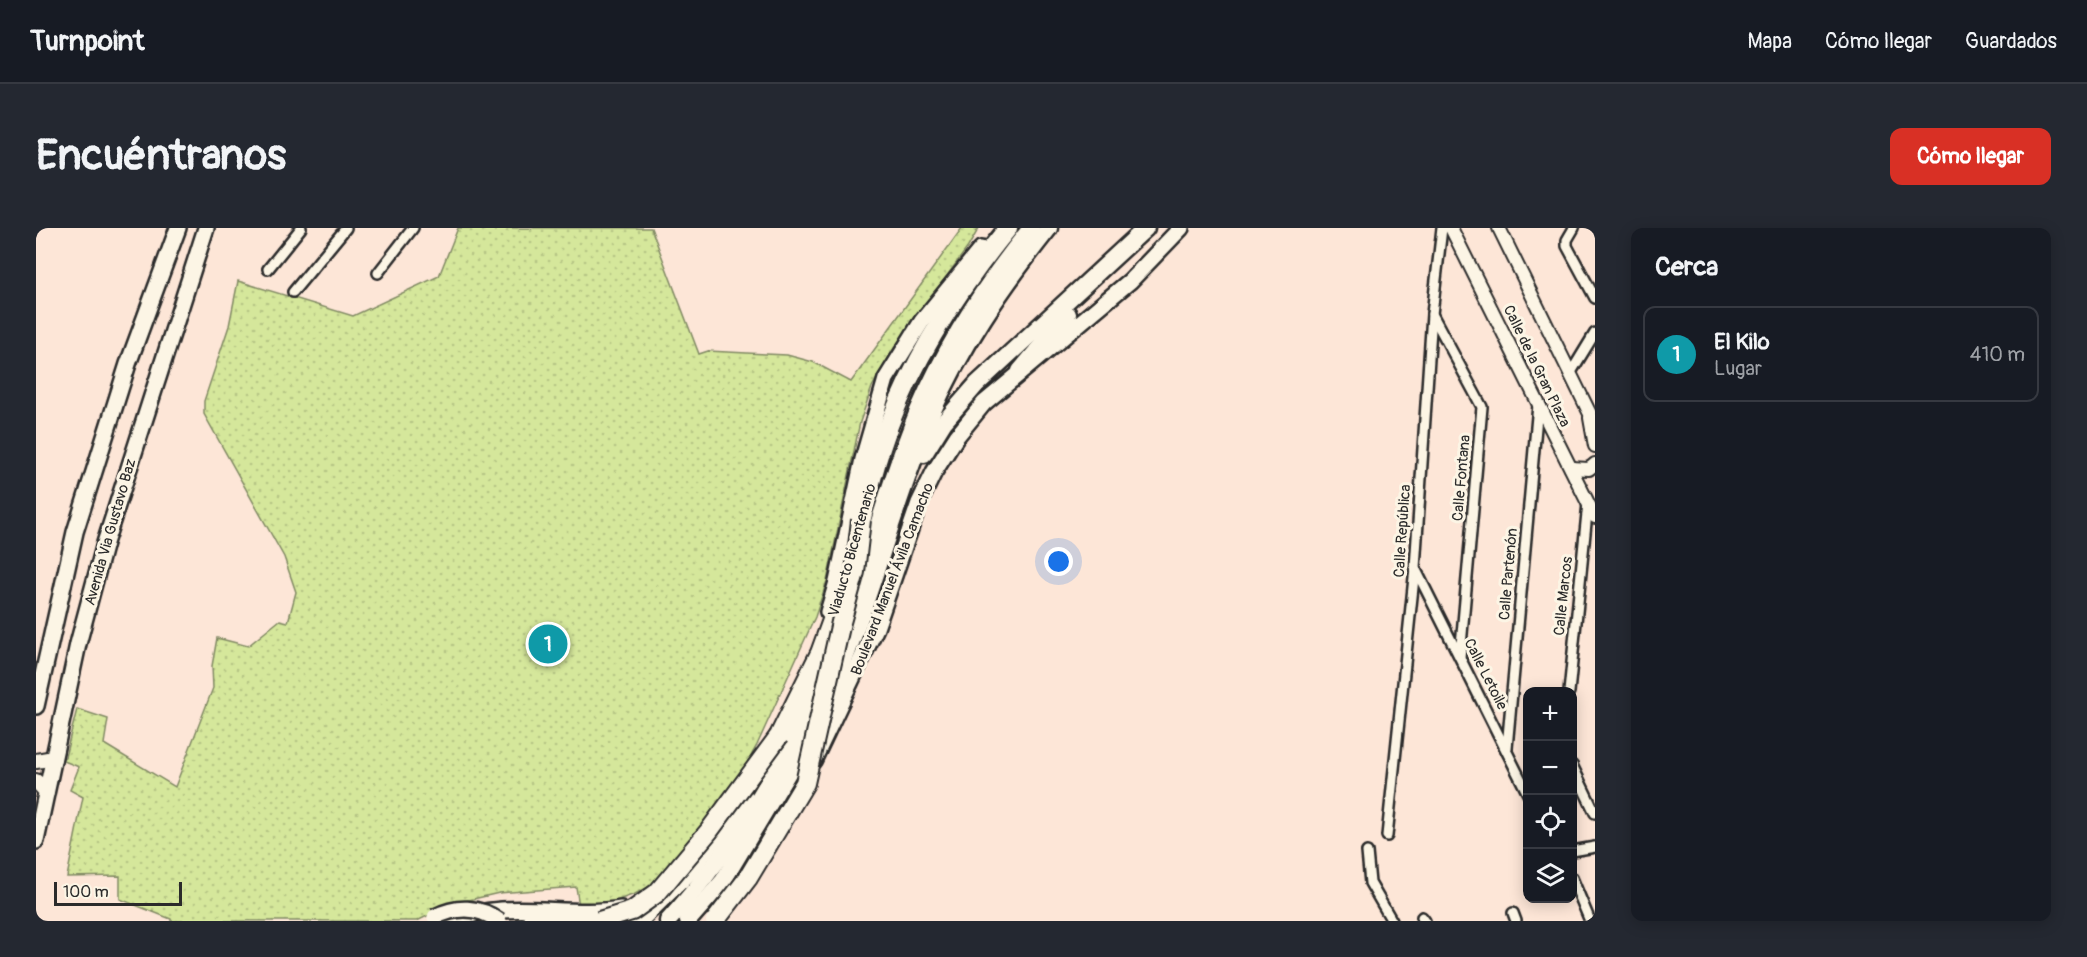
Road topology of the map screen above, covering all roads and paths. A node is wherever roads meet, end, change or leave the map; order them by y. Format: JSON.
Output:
{"nodes":[{"id":1,"x":178,"y":228,"type":"edge"},
{"id":2,"x":206,"y":228,"type":"edge"},
{"id":3,"x":301,"y":228,"type":"edge"},
{"id":4,"x":346,"y":228,"type":"edge"},
{"id":5,"x":413,"y":228,"type":"edge"},
{"id":6,"x":1000,"y":228,"type":"edge"},
{"id":7,"x":1031,"y":228,"type":"edge"},
{"id":8,"x":1049,"y":228,"type":"edge"},
{"id":9,"x":1181,"y":228,"type":"edge"},
{"id":10,"x":1442,"y":228,"type":"edge"},
{"id":11,"x":1452,"y":228,"type":"edge"},
{"id":12,"x":1574,"y":228,"type":"edge"},
{"id":13,"x":1146,"y":229,"type":"edge"},
{"id":14,"x":1505,"y":232,"type":"edge"},
{"id":15,"x":268,"y":269,"type":"dead end"},
{"id":16,"x":378,"y":273,"type":"dead end"},
{"id":17,"x":293,"y":292,"type":"dead end"},
{"id":18,"x":1595,"y":297,"type":"edge"},
{"id":19,"x":1432,"y":314,"type":"junction"},
{"id":20,"x":1595,"y":333,"type":"edge"},
{"id":21,"x":1020,"y":371,"type":"junction"},
{"id":22,"x":1570,"y":374,"type":"junction"},
{"id":23,"x":1539,"y":403,"type":"junction"},
{"id":24,"x":1592,"y":419,"type":"edge"},
{"id":25,"x":1595,"y":446,"type":"edge"},
{"id":26,"x":1595,"y":464,"type":"edge"},
{"id":27,"x":1571,"y":468,"type":"junction"},
{"id":28,"x":907,"y":481,"type":"junction"},
{"id":29,"x":1588,"y":503,"type":"junction"},
{"id":30,"x":1595,"y":517,"type":"edge"},
{"id":31,"x":861,"y":520,"type":"junction"},
{"id":32,"x":1415,"y":568,"type":"junction"},
{"id":33,"x":1460,"y":657,"type":"junction"},
{"id":34,"x":1570,"y":687,"type":"edge"},
{"id":35,"x":36,"y":706,"type":"edge"},
{"id":36,"x":780,"y":736,"type":"junction"},
{"id":37,"x":1507,"y":748,"type":"junction"},
{"id":38,"x":54,"y":758,"type":"junction"},
{"id":39,"x":36,"y":761,"type":"edge"},
{"id":40,"x":1577,"y":775,"type":"edge"},
{"id":41,"x":36,"y":781,"type":"edge"},
{"id":42,"x":1523,"y":785,"type":"edge"},
{"id":43,"x":47,"y":793,"type":"junction"},
{"id":44,"x":1595,"y":813,"type":"edge"},
{"id":45,"x":1388,"y":836,"type":"dead end"},
{"id":46,"x":36,"y":841,"type":"edge"},
{"id":47,"x":1595,"y":846,"type":"edge"},
{"id":48,"x":1577,"y":850,"type":"edge"},
{"id":49,"x":1367,"y":852,"type":"dead end"},
{"id":50,"x":1577,"y":890,"type":"edge"},
{"id":51,"x":658,"y":897,"type":"junction"},
{"id":52,"x":430,"y":919,"type":"edge"},
{"id":53,"x":453,"y":921,"type":"edge"},
{"id":54,"x":499,"y":921,"type":"edge"},
{"id":55,"x":532,"y":921,"type":"edge"},
{"id":56,"x":584,"y":921,"type":"edge"},
{"id":57,"x":599,"y":921,"type":"edge"},
{"id":58,"x":633,"y":921,"type":"edge"},
{"id":59,"x":638,"y":921,"type":"edge"},
{"id":60,"x":668,"y":921,"type":"edge"},
{"id":61,"x":688,"y":921,"type":"edge"},
{"id":62,"x":705,"y":921,"type":"edge"},
{"id":63,"x":716,"y":921,"type":"edge"},
{"id":64,"x":1392,"y":921,"type":"edge"},
{"id":65,"x":1590,"y":921,"type":"edge"}],
"edges":[{"from":1,"to":35,"type":"main road","name":"Avenida Via Gustavo Baz"},
{"from":2,"to":38,"type":"main road","name":"Avenida Via Gustavo Baz"},
{"from":3,"to":15,"type":"street"},
{"from":4,"to":17,"type":"street"},
{"from":5,"to":16,"type":"street"},
{"from":6,"to":31,"type":"highway","name":"Viaducto Bicentenario"},
{"from":6,"to":51,"type":"main road"},
{"from":7,"to":60,"type":"highway","name":"Boulevard Manuel Ávila Camacho"},
{"from":8,"to":28,"type":"highway","name":"Boulevard Manuel Ávila Camacho"},
{"from":9,"to":21,"type":"main road","name":"Boulevard Manuel Ávila Camacho"},
{"from":10,"to":19,"type":"street","name":"Calle República"},
{"from":11,"to":23,"type":"street","name":"Calle de la Gran Plaza"},
{"from":12,"to":18,"type":"street"},
{"from":13,"to":21,"type":"highway"},
{"from":13,"to":28,"type":"highway"},
{"from":14,"to":22,"type":"street","name":"Calle de la Gran Plaza"},
{"from":19,"to":32,"type":"street","name":"Calle República"},
{"from":19,"to":33,"type":"street","name":"Calle Fontana"},
{"from":20,"to":22,"type":"street"},
{"from":21,"to":62,"type":"main road","name":"Boulevard Manuel Ávila Camacho"},
{"from":22,"to":24,"type":"street","name":"Calle de la Gran Plaza"},
{"from":23,"to":27,"type":"street","name":"Calle de la Gran Plaza"},
{"from":23,"to":37,"type":"street","name":"Calle Partenón"},
{"from":24,"to":25,"type":"street","name":"Calle de la Gran Plaza"},
{"from":26,"to":27,"type":"street"},
{"from":27,"to":29,"type":"street","name":"Calle de la Gran Plaza"},
{"from":28,"to":61,"type":"highway","name":"Boulevard Manuel Ávila Camacho"},
{"from":29,"to":30,"type":"street","name":"Calle de la Gran Plaza"},
{"from":29,"to":34,"type":"street","name":"Calle Marcos"},
{"from":31,"to":36,"type":"highway","name":"Viaducto Bicentenario","bridge":true},
{"from":31,"to":63,"type":"highway","bridge":true},
{"from":32,"to":33,"type":"street","name":"Calle Letoile"},
{"from":32,"to":45,"type":"street","name":"Calle República"},
{"from":33,"to":37,"type":"street","name":"Calle Letoile"},
{"from":36,"to":57,"type":"highway","bridge":true},
{"from":36,"to":59,"type":"highway","name":"Viaducto Bicentenario","bridge":true},
{"from":37,"to":42,"type":"street","name":"Calle Letoile"},
{"from":38,"to":39,"type":"main road"},
{"from":38,"to":43,"type":"main road","name":"Avenida Via Gustavo Baz"},
{"from":40,"to":44,"type":"street"},
{"from":41,"to":43,"type":"main road"},
{"from":43,"to":46,"type":"main road","name":"Avenida Via Gustavo Baz"},
{"from":47,"to":48,"type":"street"},
{"from":49,"to":64,"type":"street"},
{"from":50,"to":65,"type":"street"},
{"from":51,"to":53,"type":"main road"},
{"from":51,"to":58,"type":"main road"},
{"from":52,"to":54,"type":"main road","bridge":true},
{"from":55,"to":56,"type":"highway"}]}
